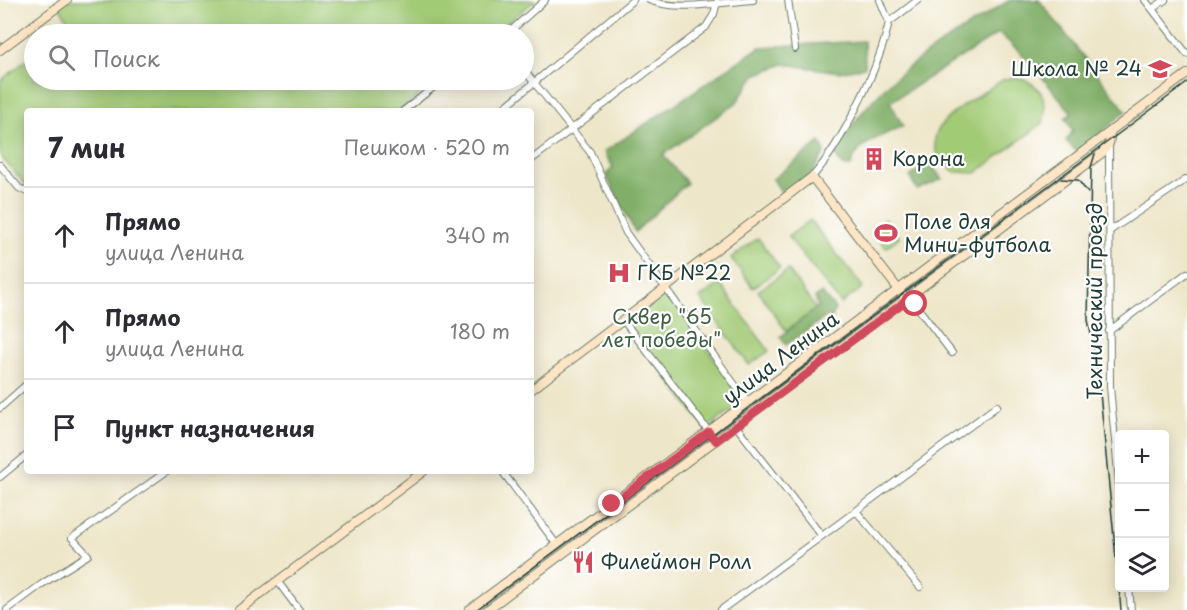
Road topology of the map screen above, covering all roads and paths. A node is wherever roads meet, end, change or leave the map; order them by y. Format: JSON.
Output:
{"nodes":[{"id":1,"x":67,"y":0,"type":"edge"},
{"id":2,"x":544,"y":0,"type":"edge"},
{"id":3,"x":633,"y":0,"type":"edge"},
{"id":4,"x":649,"y":0,"type":"edge"},
{"id":5,"x":753,"y":0,"type":"edge"},
{"id":6,"x":788,"y":0,"type":"edge"},
{"id":7,"x":880,"y":0,"type":"edge"},
{"id":8,"x":918,"y":0,"type":"edge"},
{"id":9,"x":1146,"y":0,"type":"edge"},
{"id":10,"x":1165,"y":0,"type":"edge"},
{"id":11,"x":713,"y":1,"type":"edge"},
{"id":12,"x":1152,"y":9,"type":"junction"},
{"id":13,"x":889,"y":22,"type":"junction"},
{"id":14,"x":35,"y":24,"type":"edge"},
{"id":15,"x":518,"y":24,"type":"edge"},
{"id":16,"x":24,"y":32,"type":"edge"},
{"id":17,"x":795,"y":49,"type":"dead end"},
{"id":18,"x":0,"y":50,"type":"edge"},
{"id":19,"x":1187,"y":54,"type":"edge"},
{"id":20,"x":1187,"y":74,"type":"edge"},
{"id":21,"x":534,"y":84,"type":"joint"},
{"id":22,"x":430,"y":90,"type":"edge"},
{"id":23,"x":526,"y":90,"type":"edge"},
{"id":24,"x":407,"y":108,"type":"edge"},
{"id":25,"x":504,"y":108,"type":"edge"},
{"id":26,"x":573,"y":130,"type":"junction"},
{"id":27,"x":1111,"y":130,"type":"junction"},
{"id":28,"x":1109,"y":144,"type":"junction"},
{"id":29,"x":534,"y":158,"type":"edge"},
{"id":30,"x":1097,"y":158,"type":"junction"},
{"id":31,"x":0,"y":165,"type":"edge"},
{"id":32,"x":1110,"y":166,"type":"junction"},
{"id":33,"x":812,"y":177,"type":"junction"},
{"id":34,"x":1187,"y":179,"type":"edge"},
{"id":35,"x":24,"y":190,"type":"edge"},
{"id":36,"x":1111,"y":230,"type":"junction"},
{"id":37,"x":1187,"y":273,"type":"edge"},
{"id":38,"x":666,"y":288,"type":"junction"},
{"id":39,"x":899,"y":291,"type":"junction"},
{"id":40,"x":907,"y":300,"type":"junction"},
{"id":41,"x":622,"y":320,"type":"junction"},
{"id":42,"x":1109,"y":330,"type":"junction"},
{"id":43,"x":952,"y":353,"type":"dead end"},
{"id":44,"x":24,"y":387,"type":"edge"},
{"id":45,"x":534,"y":388,"type":"edge"},
{"id":46,"x":748,"y":403,"type":"junction"},
{"id":47,"x":997,"y":406,"type":"dead end"},
{"id":48,"x":0,"y":408,"type":"edge"},
{"id":49,"x":736,"y":426,"type":"junction"},
{"id":50,"x":709,"y":432,"type":"junction"},
{"id":51,"x":716,"y":441,"type":"junction"},
{"id":52,"x":24,"y":457,"type":"edge"},
{"id":53,"x":163,"y":474,"type":"edge"},
{"id":54,"x":420,"y":474,"type":"edge"},
{"id":55,"x":504,"y":474,"type":"edge"},
{"id":56,"x":0,"y":477,"type":"edge"},
{"id":57,"x":1118,"y":484,"type":"edge"},
{"id":58,"x":856,"y":512,"type":"junction"},
{"id":59,"x":822,"y":536,"type":"junction"},
{"id":60,"x":557,"y":545,"type":"junction"},
{"id":61,"x":278,"y":582,"type":"junction"},
{"id":62,"x":920,"y":587,"type":"dead end"},
{"id":63,"x":1129,"y":592,"type":"edge"},
{"id":64,"x":8,"y":610,"type":"edge"},
{"id":65,"x":239,"y":610,"type":"edge"},
{"id":66,"x":299,"y":610,"type":"edge"},
{"id":67,"x":469,"y":610,"type":"edge"},
{"id":68,"x":487,"y":610,"type":"edge"},
{"id":69,"x":721,"y":610,"type":"edge"},
{"id":70,"x":1131,"y":610,"type":"edge"}],
"edges":[{"from":1,"to":14,"type":"main road"},
{"from":2,"to":15,"type":"street"},
{"from":3,"to":21,"type":"street"},
{"from":4,"to":11,"type":"street"},
{"from":5,"to":11,"type":"street"},
{"from":6,"to":17,"type":"street"},
{"from":7,"to":13,"type":"street"},
{"from":8,"to":13,"type":"street"},
{"from":9,"to":12,"type":"street"},
{"from":10,"to":12,"type":"street"},
{"from":11,"to":26,"type":"street"},
{"from":12,"to":19,"type":"street"},
{"from":13,"to":33,"type":"street"},
{"from":16,"to":18,"type":"main road"},
{"from":20,"to":27,"type":"main road","name":"улица Ленина"},
{"from":21,"to":26,"type":"street"},
{"from":22,"to":24,"type":"street"},
{"from":23,"to":25,"type":"street"},
{"from":26,"to":29,"type":"street"},
{"from":26,"to":38,"type":"street"},
{"from":27,"to":28,"type":"main road"},
{"from":27,"to":39,"type":"main road","name":"улица Ленина"},
{"from":28,"to":30,"type":"main road","name":"улица Ленина"},
{"from":28,"to":32,"type":"street","name":"Технический проезд"},
{"from":30,"to":32,"type":"street"},
{"from":30,"to":40,"type":"main road","name":"улица Ленина"},
{"from":31,"to":35,"type":"street"},
{"from":32,"to":36,"type":"street","name":"Технический проезд"},
{"from":33,"to":38,"type":"main road"},
{"from":33,"to":39,"type":"main road"},
{"from":34,"to":36,"type":"street"},
{"from":36,"to":42,"type":"street","name":"Технический проезд"},
{"from":37,"to":42,"type":"street"},
{"from":38,"to":41,"type":"main road"},
{"from":38,"to":46,"type":"street"},
{"from":39,"to":40,"type":"main road"},
{"from":39,"to":46,"type":"main road","name":"улица Ленина"},
{"from":40,"to":43,"type":"street"},
{"from":40,"to":49,"type":"main road","name":"улица Ленина"},
{"from":41,"to":45,"type":"main road"},
{"from":41,"to":50,"type":"street"},
{"from":42,"to":57,"type":"street","name":"Технический проезд"},
{"from":44,"to":48,"type":"street"},
{"from":46,"to":50,"type":"main road","name":"улица Ленина"},
{"from":47,"to":58,"type":"street"},
{"from":49,"to":51,"type":"main road","name":"улица Ленина"},
{"from":49,"to":59,"type":"street"},
{"from":50,"to":51,"type":"street"},
{"from":50,"to":60,"type":"main road","name":"улица Ленина"},
{"from":51,"to":68,"type":"main road","name":"улица Ленина"},
{"from":52,"to":56,"type":"street"},
{"from":53,"to":64,"type":"street"},
{"from":54,"to":61,"type":"main road"},
{"from":55,"to":60,"type":"street"},
{"from":58,"to":59,"type":"street"},
{"from":58,"to":62,"type":"street"},
{"from":59,"to":69,"type":"street"},
{"from":60,"to":67,"type":"main road","name":"улица Ленина"},
{"from":61,"to":65,"type":"main road"},
{"from":61,"to":66,"type":"street"},
{"from":63,"to":70,"type":"street"}]}
